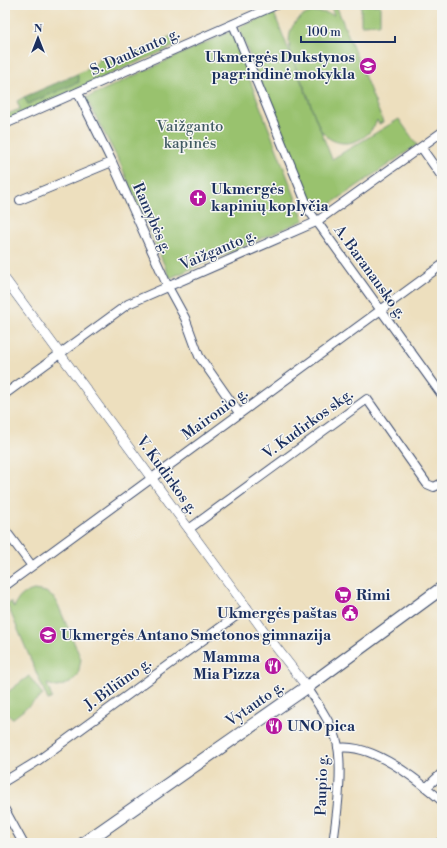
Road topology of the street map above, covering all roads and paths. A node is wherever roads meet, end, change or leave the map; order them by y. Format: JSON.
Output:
{"nodes":[{"id":1,"x":276,"y":5,"type":"edge"},
{"id":2,"x":233,"y":24,"type":"junction"},
{"id":3,"x":78,"y":93,"type":"junction"},
{"id":4,"x":5,"y":124,"type":"edge"},
{"id":5,"x":442,"y":132,"type":"edge"},
{"id":6,"x":420,"y":147,"type":"junction"},
{"id":7,"x":112,"y":162,"type":"junction"},
{"id":8,"x":442,"y":177,"type":"edge"},
{"id":9,"x":20,"y":200,"type":"dead end"},
{"id":10,"x":316,"y":222,"type":"junction"},
{"id":11,"x":442,"y":265,"type":"edge"},
{"id":12,"x":5,"y":279,"type":"edge"},
{"id":13,"x":168,"y":287,"type":"junction"},
{"id":14,"x":380,"y":311,"type":"junction"},
{"id":15,"x":60,"y":354,"type":"junction"},
{"id":16,"x":5,"y":394,"type":"edge"},
{"id":17,"x":442,"y":395,"type":"edge"},
{"id":18,"x":240,"y":414,"type":"junction"},
{"id":19,"x":152,"y":478,"type":"junction"},
{"id":20,"x":442,"y":483,"type":"edge"},
{"id":21,"x":189,"y":529,"type":"junction"},
{"id":22,"x":5,"y":530,"type":"edge"},
{"id":23,"x":32,"y":566,"type":"junction"},
{"id":24,"x":5,"y":586,"type":"edge"},
{"id":25,"x":442,"y":588,"type":"edge"},
{"id":26,"x":247,"y":608,"type":"junction"},
{"id":27,"x":307,"y":687,"type":"junction"},
{"id":28,"x":338,"y":748,"type":"junction"},
{"id":29,"x":442,"y":773,"type":"edge"},
{"id":30,"x":5,"y":781,"type":"edge"},
{"id":31,"x":427,"y":788,"type":"junction"},
{"id":32,"x":442,"y":801,"type":"edge"},
{"id":33,"x":5,"y":810,"type":"edge"},
{"id":34,"x":442,"y":842,"type":"edge"},
{"id":35,"x":23,"y":843,"type":"edge"},
{"id":36,"x":84,"y":843,"type":"edge"},
{"id":37,"x":333,"y":843,"type":"edge"},
{"id":38,"x":439,"y":843,"type":"edge"}],
"edges":[{"from":1,"to":2,"type":"street","name":"S. Daukanto g."},
{"from":2,"to":3,"type":"street","name":"S. Daukanto g."},
{"from":2,"to":10,"type":"street","name":"A. Baranausko g."},
{"from":3,"to":4,"type":"street","name":"S. Daukanto g."},
{"from":3,"to":7,"type":"street","name":"Ramybės g."},
{"from":5,"to":6,"type":"street","name":"Vaižganto g."},
{"from":6,"to":8,"type":"street"},
{"from":6,"to":10,"type":"street","name":"Vaižganto g."},
{"from":7,"to":9,"type":"street"},
{"from":7,"to":13,"type":"street","name":"Ramybės g."},
{"from":10,"to":13,"type":"street","name":"Vaižganto g."},
{"from":10,"to":14,"type":"street","name":"A. Baranausko g."},
{"from":11,"to":14,"type":"street","name":"Maironio g."},
{"from":12,"to":15,"type":"street","name":"V. Kudirkos g."},
{"from":13,"to":15,"type":"street","name":"Vaižganto g."},
{"from":13,"to":18,"type":"street","name":"Ramybės g."},
{"from":14,"to":17,"type":"street","name":"A. Baranausko g."},
{"from":14,"to":18,"type":"street","name":"Maironio g."},
{"from":15,"to":16,"type":"street","name":"Vaižganto g."},
{"from":15,"to":19,"type":"street","name":"V. Kudirkos g."},
{"from":18,"to":19,"type":"street","name":"Maironio g."},
{"from":19,"to":21,"type":"street","name":"V. Kudirkos g."},
{"from":19,"to":23,"type":"street","name":"Maironio g."},
{"from":20,"to":21,"type":"street","name":"V. Kudirkos skg."},
{"from":21,"to":26,"type":"street","name":"V. Kudirkos g."},
{"from":22,"to":23,"type":"street"},
{"from":23,"to":24,"type":"street","name":"Maironio g."},
{"from":25,"to":27,"type":"main road","name":"Vytauto g."},
{"from":26,"to":27,"type":"street","name":"V. Kudirkos g."},
{"from":26,"to":30,"type":"street","name":"J. Biliūno g."},
{"from":27,"to":28,"type":"street","name":"Paupio g."},
{"from":27,"to":36,"type":"main road","name":"Vytauto g."},
{"from":28,"to":31,"type":"street"},
{"from":28,"to":37,"type":"street","name":"Paupio g."},
{"from":29,"to":31,"type":"street"},
{"from":31,"to":32,"type":"street"},
{"from":33,"to":35,"type":"street"},
{"from":34,"to":38,"type":"street"}]}
